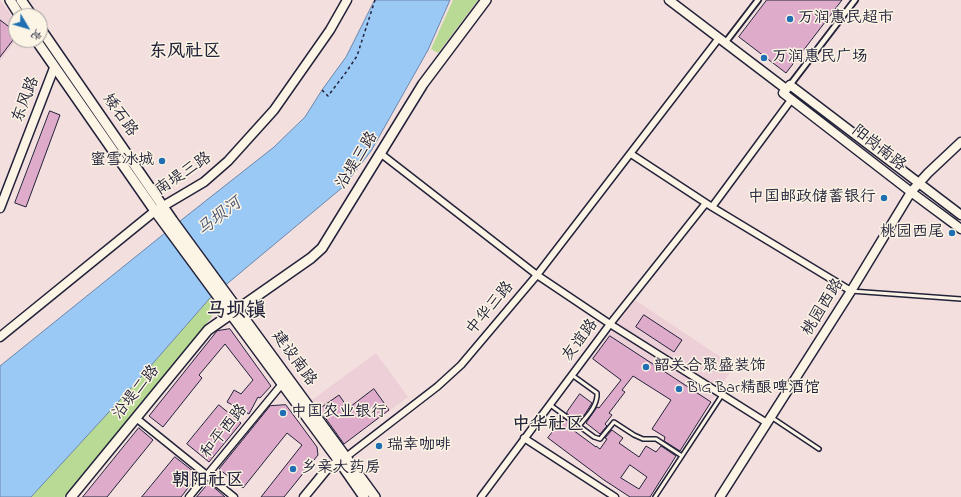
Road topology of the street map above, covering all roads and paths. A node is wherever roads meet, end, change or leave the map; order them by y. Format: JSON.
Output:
{"nodes":[{"id":1,"x":347,"y":0,"type":"edge"},
{"id":2,"x":375,"y":0,"type":"edge"},
{"id":3,"x":486,"y":0,"type":"edge"},
{"id":4,"x":669,"y":0,"type":"edge"},
{"id":5,"x":758,"y":0,"type":"edge"},
{"id":6,"x":855,"y":0,"type":"edge"},
{"id":7,"x":48,"y":40,"type":"edge"},
{"id":8,"x":722,"y":40,"type":"junction"},
{"id":9,"x":41,"y":48,"type":"edge"},
{"id":10,"x":54,"y":68,"type":"junction"},
{"id":11,"x":788,"y":87,"type":"junction"},
{"id":12,"x":322,"y":90,"type":"dead end"},
{"id":13,"x":791,"y":100,"type":"junction"},
{"id":14,"x":961,"y":142,"type":"edge"},
{"id":15,"x":380,"y":154,"type":"junction"},
{"id":16,"x":631,"y":154,"type":"junction"},
{"id":17,"x":918,"y":183,"type":"junction"},
{"id":18,"x":911,"y":192,"type":"junction"},
{"id":19,"x":706,"y":203,"type":"junction"},
{"id":20,"x":712,"y":207,"type":"junction"},
{"id":21,"x":0,"y":208,"type":"edge"},
{"id":22,"x":159,"y":209,"type":"junction"},
{"id":23,"x":961,"y":215,"type":"edge"},
{"id":24,"x":961,"y":229,"type":"edge"},
{"id":25,"x":537,"y":275,"type":"junction"},
{"id":26,"x":852,"y":291,"type":"junction"},
{"id":27,"x":961,"y":299,"type":"edge"},
{"id":28,"x":226,"y":300,"type":"joint"},
{"id":29,"x":234,"y":311,"type":"junction"},
{"id":30,"x":610,"y":324,"type":"junction"},
{"id":31,"x":0,"y":337,"type":"edge"},
{"id":32,"x":572,"y":374,"type":"junction"},
{"id":33,"x":282,"y":384,"type":"junction"},
{"id":34,"x":722,"y":395,"type":"junction"},
{"id":35,"x":549,"y":404,"type":"junction"},
{"id":36,"x":136,"y":418,"type":"junction"},
{"id":37,"x":769,"y":420,"type":"junction"},
{"id":38,"x":578,"y":426,"type":"junction"},
{"id":39,"x":524,"y":438,"type":"junction"},
{"id":40,"x":819,"y":449,"type":"dead end"},
{"id":41,"x":682,"y":456,"type":"junction"},
{"id":42,"x":343,"y":459,"type":"junction"},
{"id":43,"x":207,"y":475,"type":"junction"},
{"id":44,"x":72,"y":497,"type":"edge"},
{"id":45,"x":189,"y":497,"type":"edge"},
{"id":46,"x":234,"y":497,"type":"edge"},
{"id":47,"x":304,"y":497,"type":"edge"},
{"id":48,"x":364,"y":497,"type":"edge"},
{"id":49,"x":375,"y":497,"type":"edge"},
{"id":50,"x":481,"y":497,"type":"edge"},
{"id":51,"x":615,"y":497,"type":"edge"},
{"id":52,"x":655,"y":497,"type":"edge"},
{"id":53,"x":720,"y":497,"type":"edge"}],
"edges":[{"from":1,"to":22,"type":"street","name":"南堤三路"},
{"from":2,"to":12,"type":"path"},
{"from":3,"to":15,"type":"main road","name":"沿堤三路"},
{"from":4,"to":8,"type":"street","name":"阳岗南路"},
{"from":5,"to":8,"type":"street"},
{"from":6,"to":11,"type":"street"},
{"from":7,"to":22,"type":"main road","name":"矮石路"},
{"from":8,"to":11,"type":"street","name":"阳岗南路"},
{"from":8,"to":16,"type":"street","name":"中华三路"},
{"from":9,"to":10,"type":"main road","name":"矮石路"},
{"from":10,"to":21,"type":"street","name":"东风路"},
{"from":10,"to":22,"type":"main road","name":"矮石路"},
{"from":11,"to":13,"type":"street","name":"阳岗南路"},
{"from":11,"to":17,"type":"street","name":"阳岗南路"},
{"from":13,"to":18,"type":"street","name":"阳岗南路"},
{"from":13,"to":20,"type":"street"},
{"from":14,"to":17,"type":"street","name":"桃园西路"},
{"from":15,"to":25,"type":"street"},
{"from":15,"to":29,"type":"main road","name":"沿堤三路"},
{"from":16,"to":19,"type":"street"},
{"from":16,"to":25,"type":"street","name":"中华三路"},
{"from":17,"to":18,"type":"street","name":"桃园西路"},
{"from":17,"to":23,"type":"street","name":"阳岗南路"},
{"from":18,"to":24,"type":"street","name":"阳岗南路"},
{"from":18,"to":26,"type":"street","name":"桃园西路"},
{"from":19,"to":20,"type":"street"},
{"from":19,"to":30,"type":"street","name":"友谊路"},
{"from":20,"to":26,"type":"street"},
{"from":22,"to":28,"type":"main road","name":"矮石路"},
{"from":22,"to":31,"type":"street","name":"南堤三路"},
{"from":25,"to":30,"type":"street"},
{"from":25,"to":42,"type":"street","name":"中华三路"},
{"from":26,"to":27,"type":"lane"},
{"from":26,"to":37,"type":"street","name":"桃园西路"},
{"from":28,"to":29,"type":"main road","name":"建设南路"},
{"from":29,"to":33,"type":"main road","name":"建设南路"},
{"from":29,"to":36,"type":"main road","name":"沿堤二路"},
{"from":29,"to":42,"type":"main road","name":"建设南路"},
{"from":30,"to":32,"type":"street","name":"友谊路"},
{"from":30,"to":34,"type":"street"},
{"from":32,"to":35,"type":"street","name":"友谊路"},
{"from":32,"to":38,"type":"lane"},
{"from":33,"to":42,"type":"main road","name":"建设南路"},
{"from":33,"to":43,"type":"street","name":"和平西路"},
{"from":34,"to":37,"type":"street"},
{"from":34,"to":41,"type":"lane"},
{"from":35,"to":38,"type":"lane"},
{"from":35,"to":39,"type":"street","name":"友谊路"},
{"from":36,"to":43,"type":"street"},
{"from":36,"to":44,"type":"main road","name":"沿堤二路"},
{"from":37,"to":40,"type":"lane"},
{"from":37,"to":53,"type":"street","name":"桃园西路"},
{"from":38,"to":41,"type":"lane"},
{"from":39,"to":50,"type":"street","name":"友谊路"},
{"from":39,"to":51,"type":"street"},
{"from":41,"to":52,"type":"lane"},
{"from":42,"to":47,"type":"street"},
{"from":42,"to":48,"type":"main road","name":"建设南路"},
{"from":42,"to":49,"type":"main road","name":"建设南路"},
{"from":43,"to":45,"type":"street","name":"和平西路"},
{"from":43,"to":46,"type":"street"}]}
